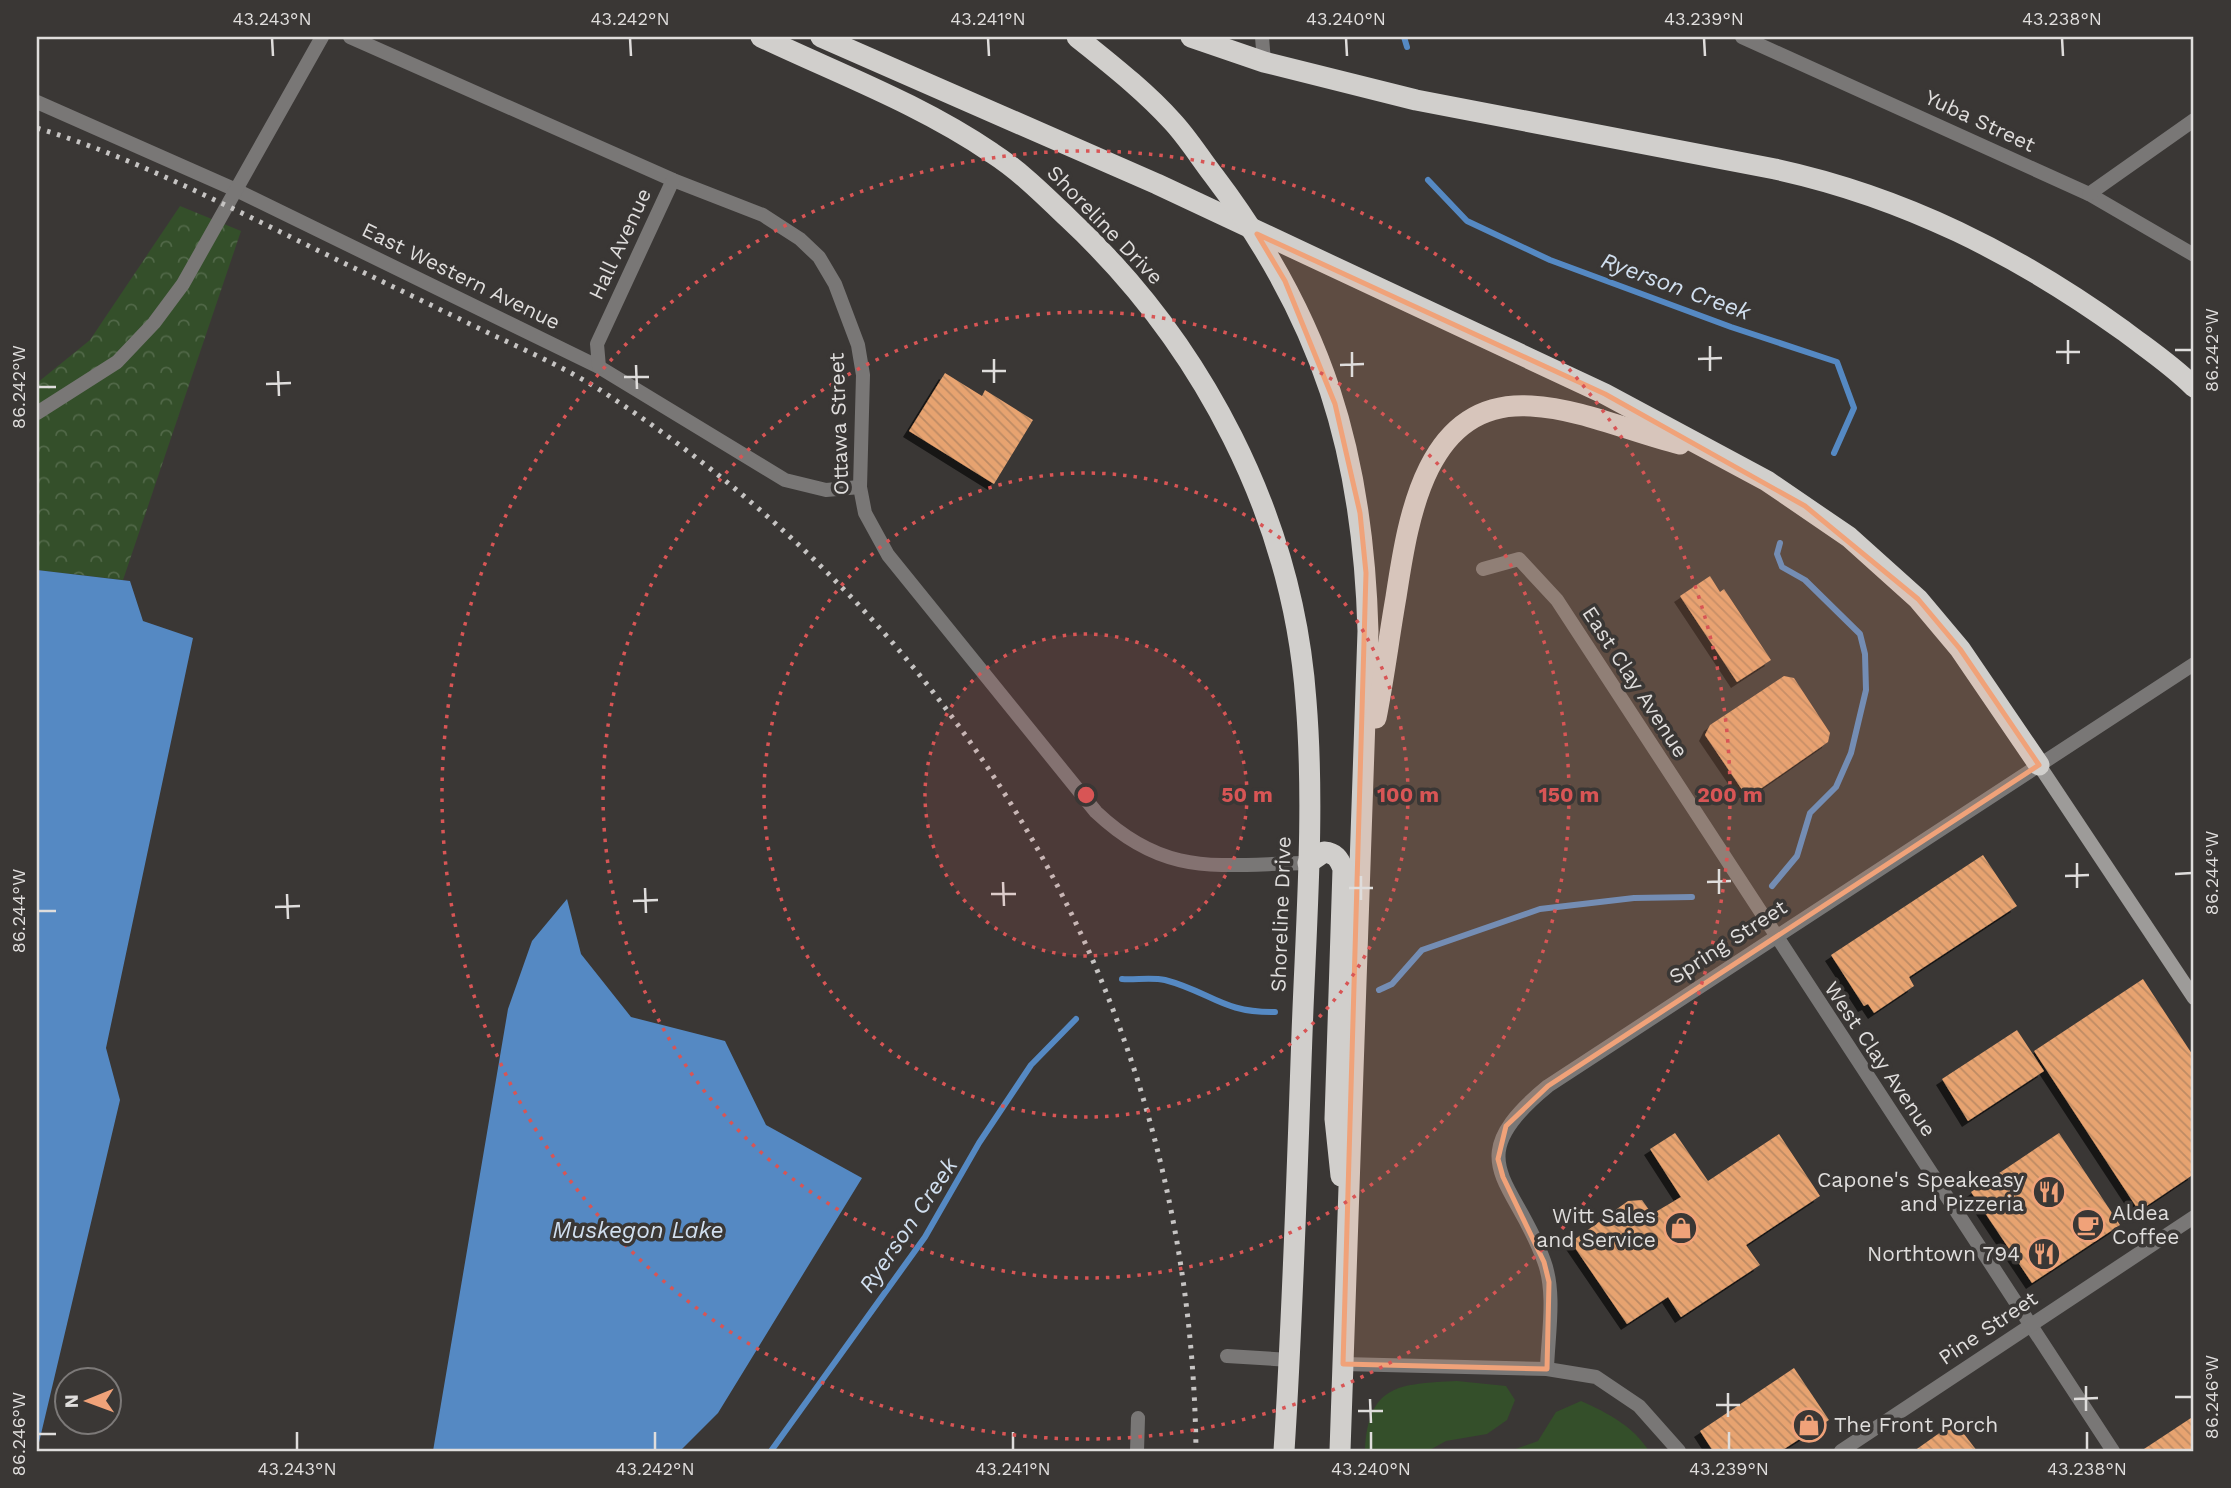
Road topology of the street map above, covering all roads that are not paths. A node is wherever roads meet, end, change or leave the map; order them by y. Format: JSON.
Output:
{"nodes":[{"id":1,"x":322,"y":37,"type":"edge"},
{"id":2,"x":350,"y":37,"type":"edge"},
{"id":3,"x":761,"y":37,"type":"edge"},
{"id":4,"x":821,"y":37,"type":"edge"},
{"id":5,"x":1077,"y":37,"type":"edge"},
{"id":6,"x":1191,"y":37,"type":"edge"},
{"id":7,"x":1262,"y":37,"type":"edge"},
{"id":8,"x":1742,"y":37,"type":"edge"},
{"id":9,"x":1264,"y":62,"type":"junction"},
{"id":10,"x":37,"y":102,"type":"edge"},
{"id":11,"x":2194,"y":120,"type":"edge"},
{"id":12,"x":673,"y":180,"type":"junction"},
{"id":13,"x":236,"y":190,"type":"junction"},
{"id":14,"x":2089,"y":194,"type":"junction"},
{"id":15,"x":1257,"y":233,"type":"junction"},
{"id":16,"x":2194,"y":255,"type":"edge"},
{"id":17,"x":599,"y":367,"type":"junction"},
{"id":18,"x":2194,"y":387,"type":"edge"},
{"id":19,"x":37,"y":413,"type":"edge"},
{"id":20,"x":1716,"y":453,"type":"junction"},
{"id":21,"x":860,"y":487,"type":"junction"},
{"id":22,"x":1483,"y":569,"type":"dead end"},
{"id":23,"x":2194,"y":664,"type":"edge"},
{"id":24,"x":2039,"y":765,"type":"junction"},
{"id":25,"x":1365,"y":775,"type":"junction"},
{"id":26,"x":1308,"y":863,"type":"junction"},
{"id":27,"x":1774,"y":936,"type":"junction"},
{"id":28,"x":2194,"y":998,"type":"edge"},
{"id":29,"x":2194,"y":1217,"type":"edge"},
{"id":30,"x":1348,"y":1223,"type":"junction"},
{"id":31,"x":2031,"y":1324,"type":"junction"},
{"id":32,"x":1227,"y":1356,"type":"dead end"},
{"id":33,"x":1290,"y":1360,"type":"junction"},
{"id":34,"x":1343,"y":1364,"type":"junction"},
{"id":35,"x":1547,"y":1369,"type":"junction"},
{"id":36,"x":1138,"y":1418,"type":"dead end"},
{"id":37,"x":1136,"y":1451,"type":"edge"},
{"id":38,"x":1284,"y":1451,"type":"edge"},
{"id":39,"x":1293,"y":1451,"type":"edge"},
{"id":40,"x":1340,"y":1451,"type":"edge"},
{"id":41,"x":1679,"y":1451,"type":"edge"},
{"id":42,"x":1841,"y":1451,"type":"edge"},
{"id":43,"x":2112,"y":1451,"type":"edge"}],
"edges":[{"from":1,"to":13,"type":"street"},
{"from":2,"to":12,"type":"street","name":"Ottawa Street"},
{"from":3,"to":26,"type":"highway","name":"Shoreline Drive"},
{"from":4,"to":15,"type":"highway"},
{"from":5,"to":15,"type":"highway"},
{"from":6,"to":9,"type":"highway"},
{"from":7,"to":9,"type":"street"},
{"from":8,"to":14,"type":"street","name":"Yuba Street"},
{"from":9,"to":18,"type":"highway"},
{"from":10,"to":13,"type":"street","name":"East Western Avenue"},
{"from":11,"to":14,"type":"street"},
{"from":12,"to":17,"type":"street","name":"Hall Avenue"},
{"from":12,"to":21,"type":"street","name":"Ottawa Street"},
{"from":13,"to":17,"type":"street","name":"East Western Avenue"},
{"from":13,"to":19,"type":"street"},
{"from":14,"to":16,"type":"street","name":"Yuba Street"},
{"from":15,"to":20,"type":"highway"},
{"from":15,"to":25,"type":"highway"},
{"from":17,"to":21,"type":"street","name":"East Western Avenue"},
{"from":20,"to":24,"type":"highway"},
{"from":20,"to":25,"type":"highway"},
{"from":21,"to":26,"type":"street","name":"Ottawa Street"},
{"from":22,"to":27,"type":"street","name":"East Clay Avenue"},
{"from":23,"to":24,"type":"street","name":"Spring Street"},
{"from":24,"to":27,"type":"street","name":"Spring Street"},
{"from":24,"to":28,"type":"main road"},
{"from":25,"to":30,"type":"highway"},
{"from":26,"to":30,"type":"highway"},
{"from":26,"to":33,"type":"highway","name":"Shoreline Drive"},
{"from":27,"to":31,"type":"street","name":"West Clay Avenue"},
{"from":27,"to":35,"type":"street","name":"Spring Street"},
{"from":29,"to":31,"type":"street","name":"Pine Street"},
{"from":30,"to":34,"type":"highway"},
{"from":31,"to":42,"type":"street","name":"Pine Street"},
{"from":31,"to":43,"type":"street","name":"West Clay Avenue"},
{"from":32,"to":33,"type":"street"},
{"from":33,"to":38,"type":"highway","name":"Shoreline Drive"},
{"from":33,"to":39,"type":"highway"},
{"from":34,"to":35,"type":"street"},
{"from":34,"to":40,"type":"highway"},
{"from":35,"to":41,"type":"street"},
{"from":36,"to":37,"type":"street"}]}
